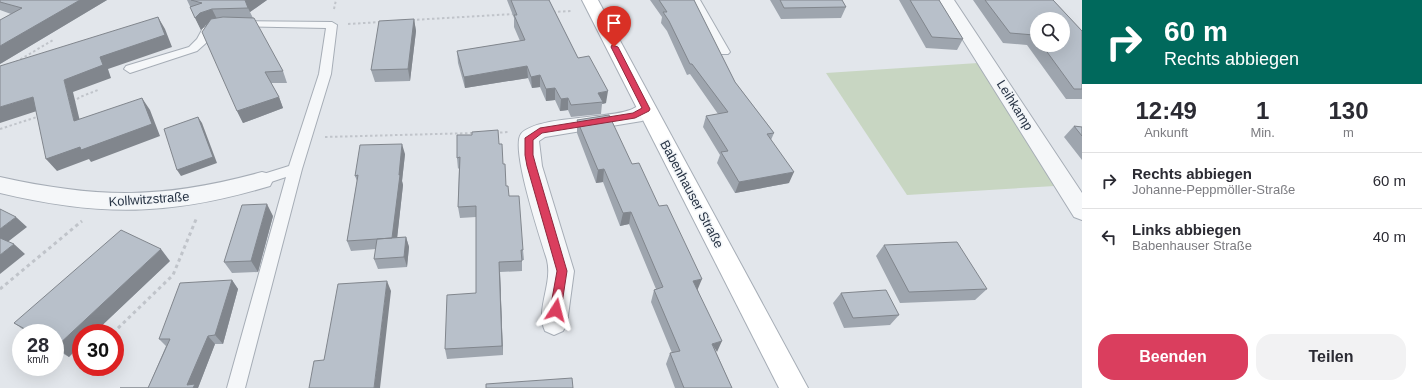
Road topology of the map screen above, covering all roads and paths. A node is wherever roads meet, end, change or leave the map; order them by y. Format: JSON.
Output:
{"nodes":[{"id":1,"x":695,"y":0,"type":"edge"},
{"id":2,"x":946,"y":0,"type":"edge"},
{"id":3,"x":592,"y":5,"type":"edge"},
{"id":4,"x":551,"y":12,"type":"edge"},
{"id":5,"x":520,"y":14,"type":"edge"},
{"id":6,"x":410,"y":20,"type":"edge"},
{"id":7,"x":387,"y":22,"type":"edge"},
{"id":8,"x":332,"y":25,"type":"junction"},
{"id":9,"x":53,"y":40,"type":"dead end"},
{"id":10,"x":724,"y":52,"type":"dead end"},
{"id":11,"x":13,"y":63,"type":"edge"},
{"id":12,"x":130,"y":69,"type":"dead end"},
{"id":13,"x":98,"y":90,"type":"dead end"},
{"id":14,"x":69,"y":104,"type":"edge"},
{"id":15,"x":646,"y":109,"type":"junction"},
{"id":16,"x":42,"y":115,"type":"edge"},
{"id":17,"x":0,"y":129,"type":"edge"},
{"id":18,"x":479,"y":133,"type":"edge"},
{"id":19,"x":487,"y":133,"type":"edge"},
{"id":20,"x":305,"y":138,"type":"junction"},
{"id":21,"x":529,"y":138,"type":"junction"},
{"id":22,"x":296,"y":169,"type":"junction"},
{"id":23,"x":262,"y":180,"type":"joint"},
{"id":24,"x":0,"y":185,"type":"edge"},
{"id":25,"x":206,"y":194,"type":"junction"},
{"id":26,"x":104,"y":203,"type":"junction"},
{"id":27,"x":1082,"y":211,"type":"edge"},
{"id":28,"x":0,"y":289,"type":"edge"},
{"id":29,"x":554,"y":323,"type":"dead end"},
{"id":30,"x":122,"y":324,"type":"edge"},
{"id":31,"x":236,"y":388,"type":"edge"},
{"id":32,"x":794,"y":388,"type":"edge"}],
"edges":[{"from":1,"to":10,"type":"lane"},
{"from":2,"to":27,"type":"street","name":"Leihkamp"},
{"from":3,"to":4,"type":"path"},
{"from":3,"to":15,"type":"main road","name":"Babenhauser Straße"},
{"from":5,"to":6,"type":"path"},
{"from":7,"to":8,"type":"path"},
{"from":8,"to":12,"type":"lane"},
{"from":8,"to":20,"type":"lane"},
{"from":9,"to":11,"type":"path"},
{"from":13,"to":14,"type":"path"},
{"from":15,"to":21,"type":"street"},
{"from":15,"to":32,"type":"main road","name":"Babenhauser Straße"},
{"from":16,"to":17,"type":"path"},
{"from":18,"to":20,"type":"path"},
{"from":19,"to":21,"type":"path"},
{"from":20,"to":22,"type":"lane"},
{"from":21,"to":29,"type":"street"},
{"from":22,"to":23,"type":"lane","name":"Kollwitzstraße"},
{"from":22,"to":31,"type":"lane"},
{"from":23,"to":25,"type":"street","name":"Kollwitzstraße"},
{"from":24,"to":26,"type":"street","name":"Kollwitzstraße"},
{"from":25,"to":26,"type":"street","name":"Kollwitzstraße"},
{"from":25,"to":30,"type":"path"},
{"from":26,"to":28,"type":"path"}]}
